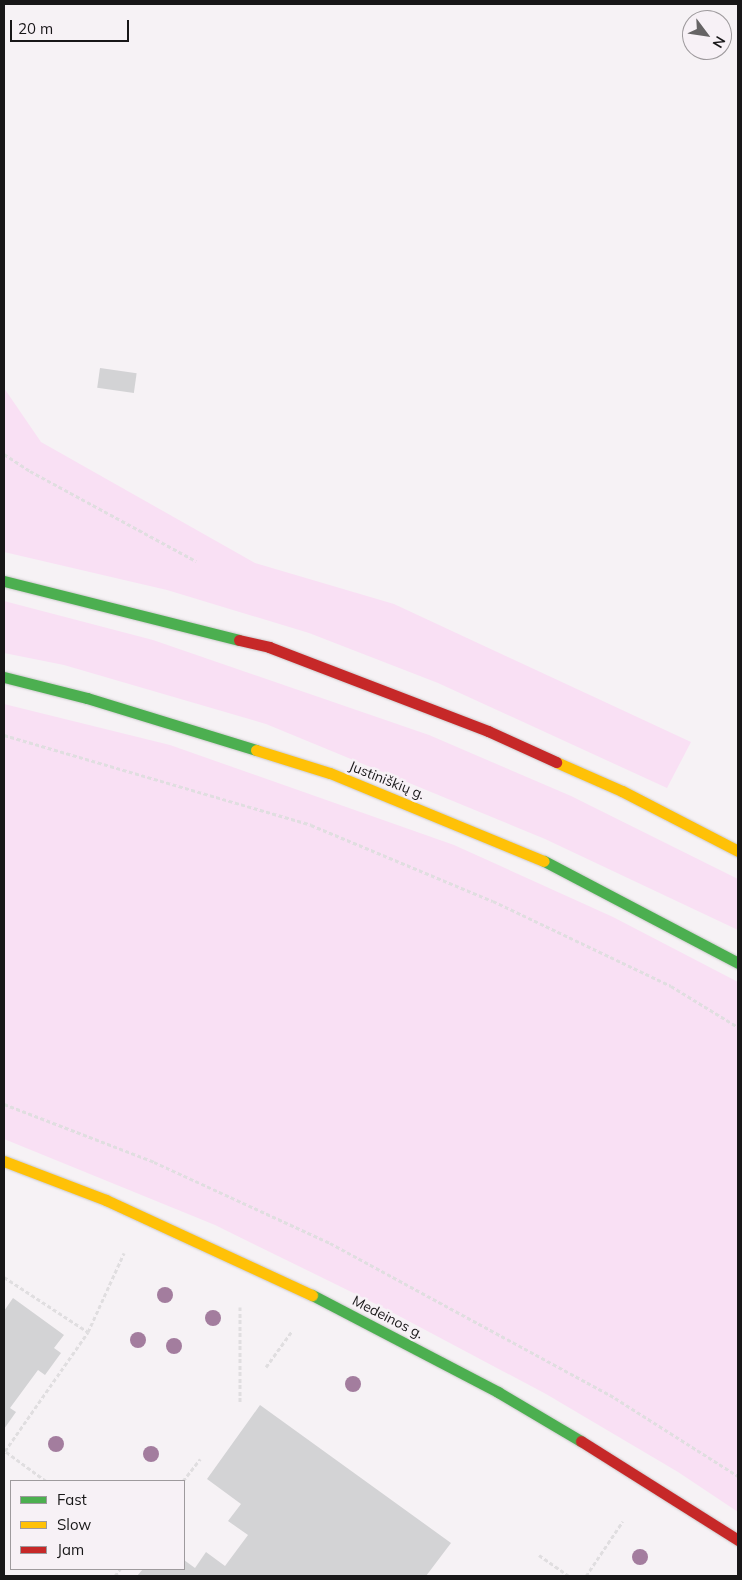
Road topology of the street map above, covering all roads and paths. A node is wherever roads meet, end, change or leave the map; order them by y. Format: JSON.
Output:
{"nodes":[{"id":1,"x":4,"y":454,"type":"edge"},
{"id":2,"x":196,"y":561,"type":"dead end"},
{"id":3,"x":4,"y":581,"type":"edge"},
{"id":4,"x":4,"y":677,"type":"edge"},
{"id":5,"x":4,"y":734,"type":"edge"},
{"id":6,"x":738,"y":851,"type":"edge"},
{"id":7,"x":738,"y":963,"type":"edge"},
{"id":8,"x":738,"y":1027,"type":"edge"},
{"id":9,"x":4,"y":1104,"type":"edge"},
{"id":10,"x":4,"y":1161,"type":"edge"},
{"id":11,"x":124,"y":1253,"type":"dead end"},
{"id":12,"x":4,"y":1276,"type":"edge"},
{"id":13,"x":240,"y":1307,"type":"dead end"},
{"id":14,"x":292,"y":1331,"type":"dead end"},
{"id":15,"x":88,"y":1332,"type":"junction"},
{"id":16,"x":266,"y":1367,"type":"dead end"},
{"id":17,"x":240,"y":1403,"type":"dead end"},
{"id":18,"x":200,"y":1459,"type":"dead end"},
{"id":19,"x":738,"y":1476,"type":"edge"},
{"id":20,"x":45,"y":1480,"type":"edge"},
{"id":21,"x":184,"y":1480,"type":"edge"},
{"id":22,"x":623,"y":1521,"type":"dead end"},
{"id":23,"x":738,"y":1540,"type":"edge"},
{"id":24,"x":539,"y":1555,"type":"dead end"},
{"id":25,"x":569,"y":1576,"type":"edge"},
{"id":26,"x":586,"y":1576,"type":"edge"}],
"edges":[{"from":1,"to":2,"type":"path"},
{"from":3,"to":6,"type":"main road"},
{"from":4,"to":7,"type":"main road","name":"Justiniškių g."},
{"from":5,"to":8,"type":"path"},
{"from":9,"to":19,"type":"path"},
{"from":10,"to":23,"type":"main road","name":"Medeinos g."},
{"from":11,"to":15,"type":"path"},
{"from":12,"to":15,"type":"path"},
{"from":13,"to":17,"type":"path"},
{"from":14,"to":16,"type":"path"},
{"from":15,"to":20,"type":"path"},
{"from":18,"to":21,"type":"path"},
{"from":22,"to":26,"type":"path"},
{"from":24,"to":25,"type":"path"}]}
